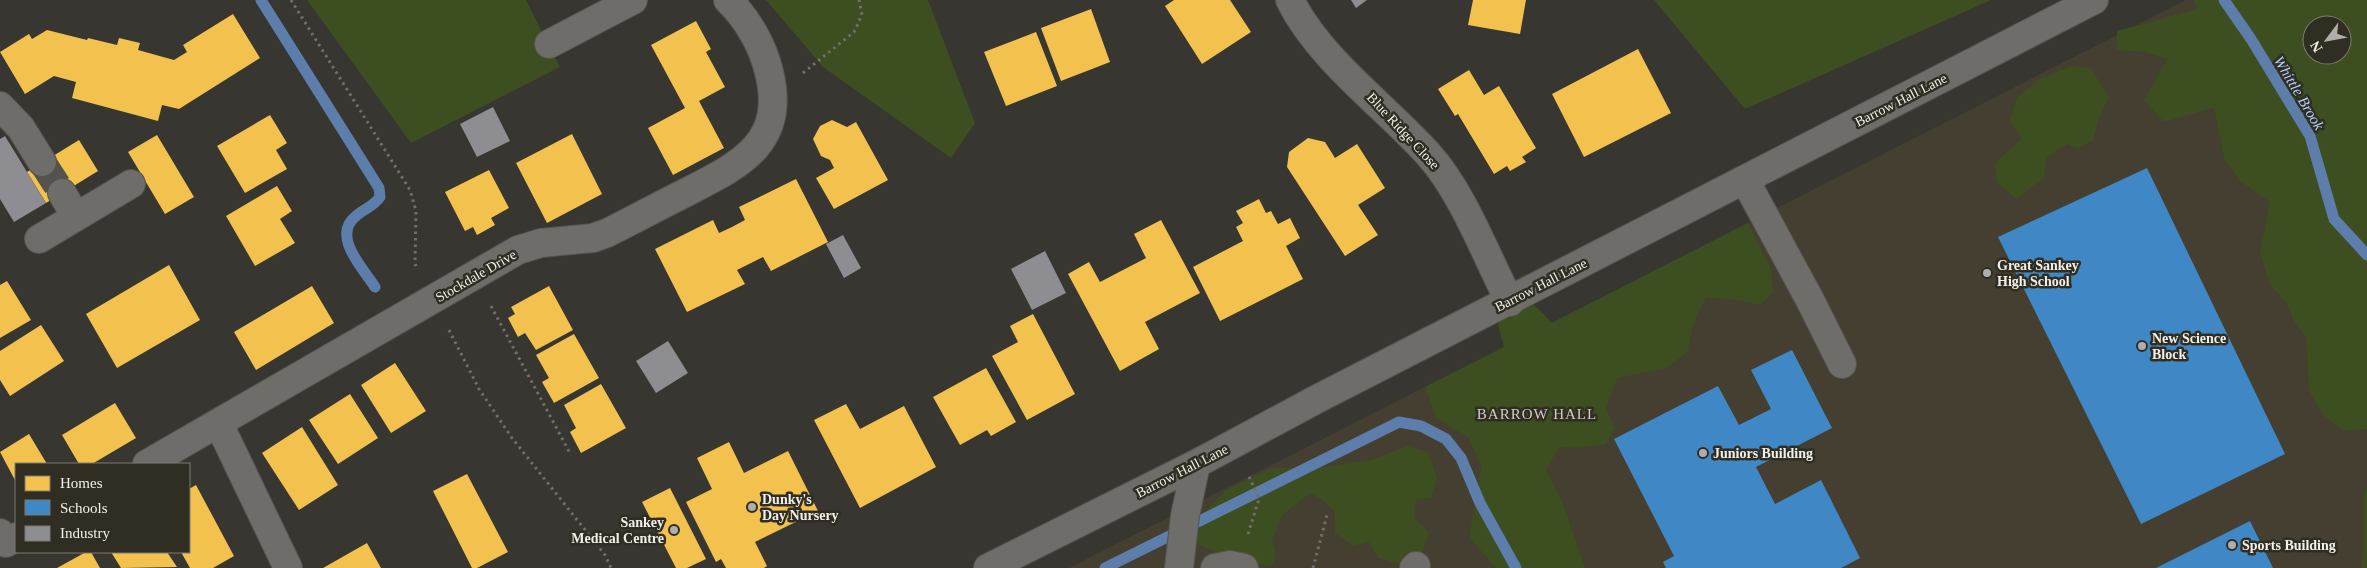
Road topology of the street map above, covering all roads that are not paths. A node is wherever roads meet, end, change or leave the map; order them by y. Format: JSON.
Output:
{"nodes":[{"id":1,"x":633,"y":0,"type":"edge"},
{"id":2,"x":728,"y":0,"type":"edge"},
{"id":3,"x":1290,"y":0,"type":"edge"},
{"id":4,"x":2094,"y":0,"type":"edge"},
{"id":5,"x":548,"y":44,"type":"dead end"},
{"id":6,"x":0,"y":106,"type":"edge"},
{"id":7,"x":42,"y":162,"type":"tunnel mouth"},
{"id":8,"x":1745,"y":180,"type":"junction"},
{"id":9,"x":132,"y":184,"type":"dead end"},
{"id":10,"x":62,"y":193,"type":"tunnel mouth"},
{"id":11,"x":76,"y":217,"type":"junction"},
{"id":12,"x":39,"y":239,"type":"dead end"},
{"id":13,"x":1510,"y":302,"type":"junction"},
{"id":14,"x":1842,"y":364,"type":"dead end"},
{"id":15,"x":218,"y":424,"type":"junction"},
{"id":16,"x":148,"y":463,"type":"edge"},
{"id":17,"x":1196,"y":464,"type":"junction"},
{"id":18,"x":1179,"y":558,"type":"edge"},
{"id":19,"x":288,"y":568,"type":"edge"},
{"id":20,"x":988,"y":568,"type":"edge"},
{"id":21,"x":1215,"y":568,"type":"edge"},
{"id":22,"x":1244,"y":568,"type":"edge"}],
"edges":[{"from":1,"to":5,"type":"street"},
{"from":2,"to":15,"type":"street","name":"Stockdale Drive"},
{"from":3,"to":13,"type":"street","name":"Blue Ridge Close"},
{"from":4,"to":8,"type":"street","name":"Barrow Hall Lane"},
{"from":6,"to":7,"type":"street"},
{"from":8,"to":13,"type":"street","name":"Barrow Hall Lane"},
{"from":8,"to":14,"type":"street"},
{"from":9,"to":11,"type":"street"},
{"from":10,"to":11,"type":"street"},
{"from":11,"to":12,"type":"street"},
{"from":13,"to":17,"type":"street","name":"Barrow Hall Lane"},
{"from":15,"to":16,"type":"street","name":"Stockdale Drive"},
{"from":15,"to":19,"type":"street"},
{"from":17,"to":18,"type":"street"},
{"from":17,"to":20,"type":"street","name":"Barrow Hall Lane"},
{"from":21,"to":22,"type":"street"}]}
